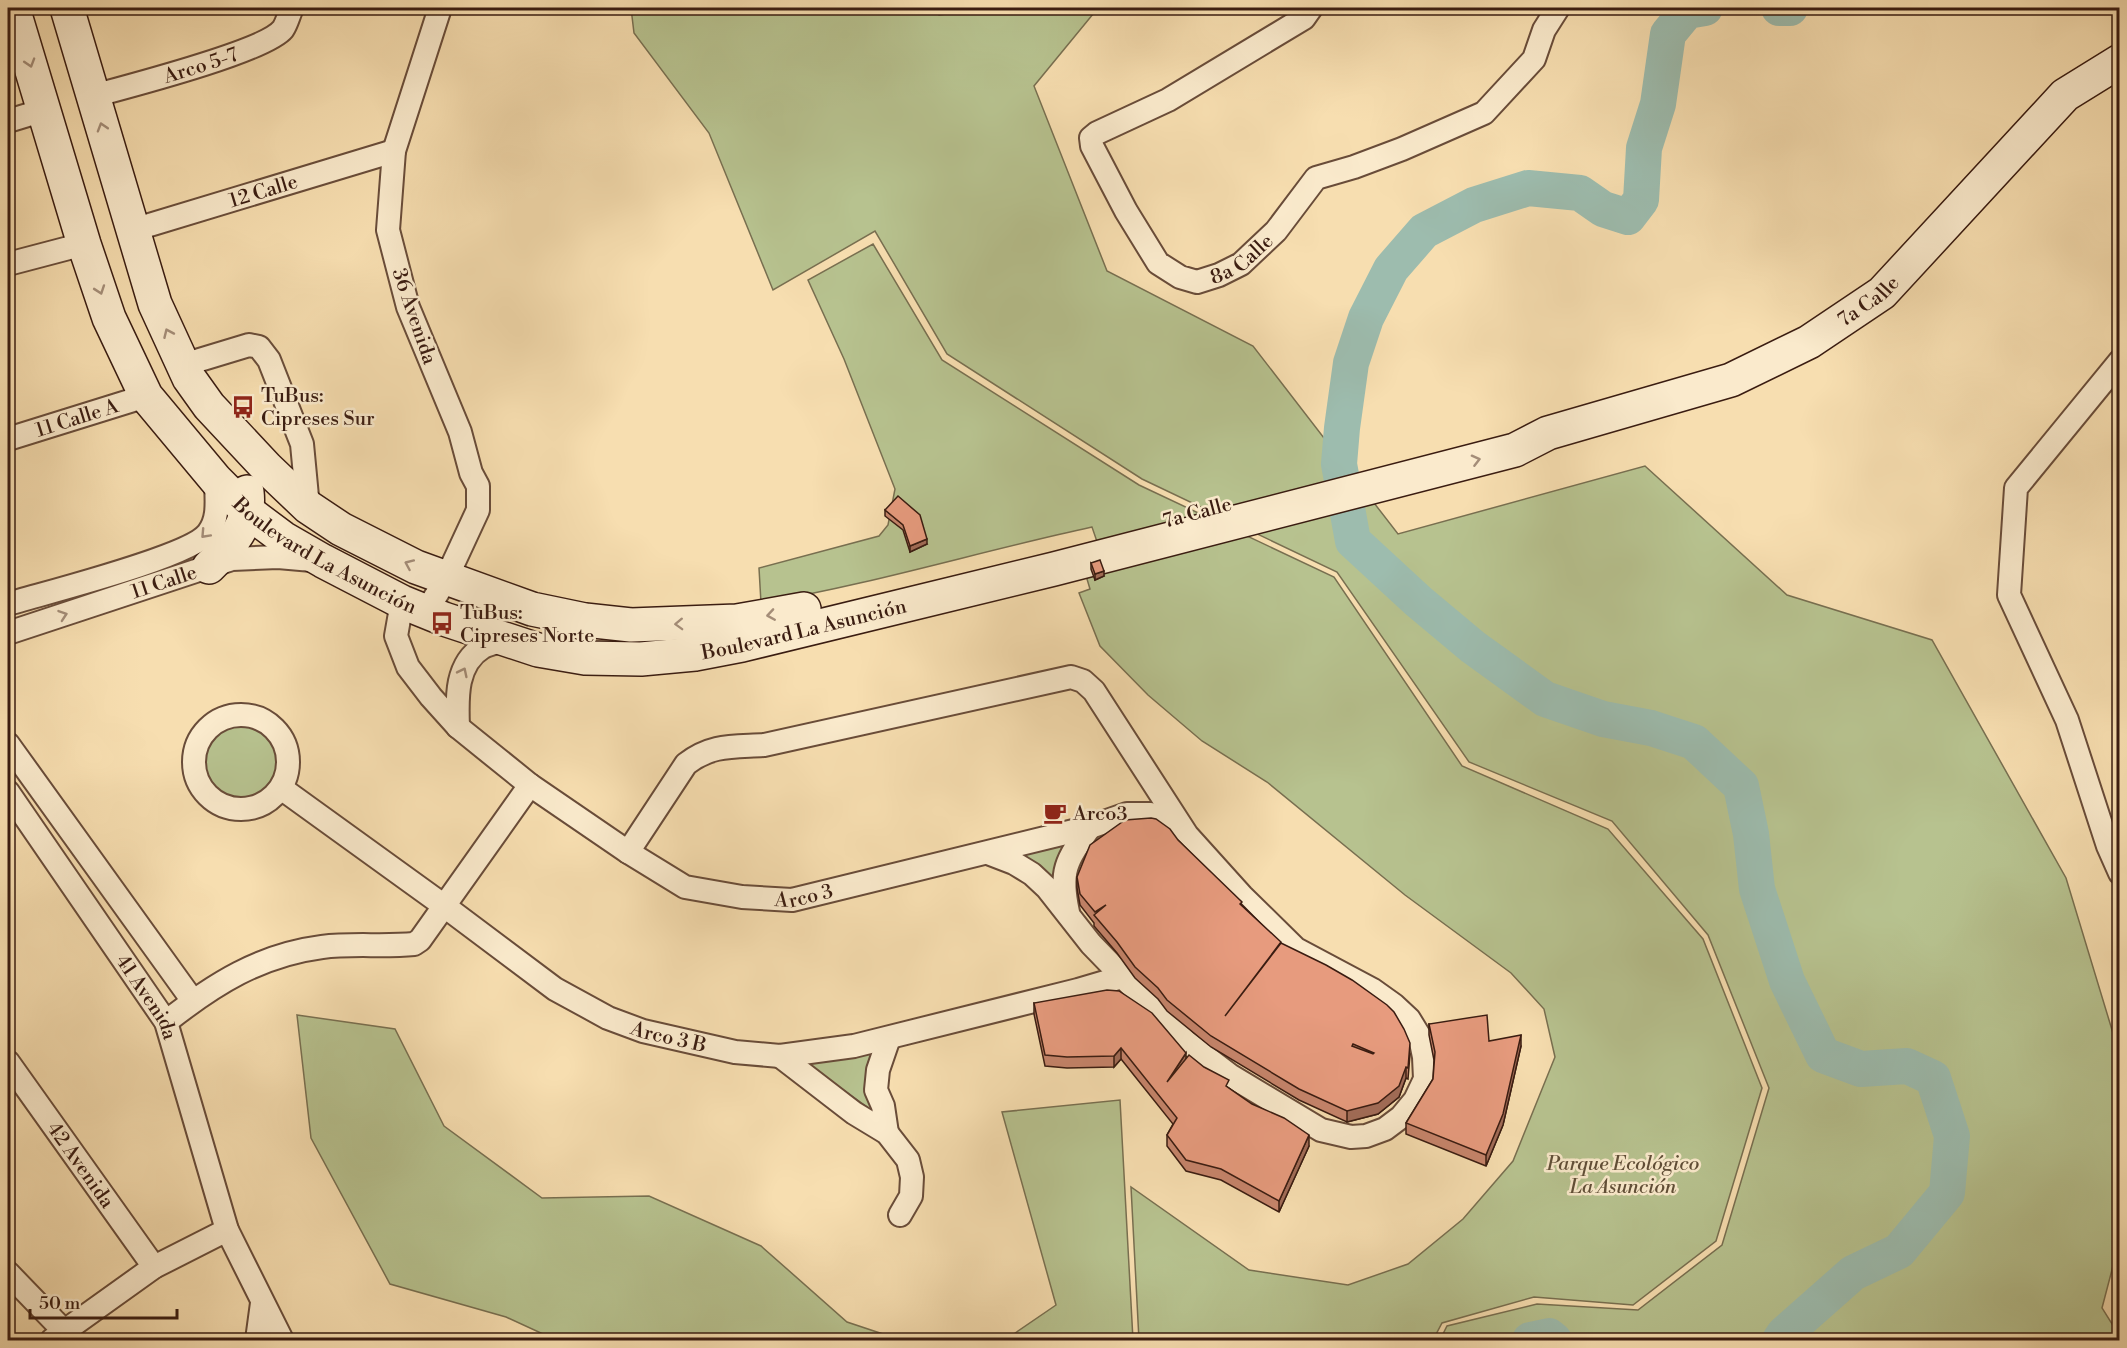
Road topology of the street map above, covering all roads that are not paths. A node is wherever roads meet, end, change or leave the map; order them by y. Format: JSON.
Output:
{"nodes":[{"id":1,"x":13,"y":8,"type":"edge"},
{"id":2,"x":67,"y":8,"type":"edge"},
{"id":3,"x":292,"y":8,"type":"edge"},
{"id":4,"x":440,"y":8,"type":"edge"},
{"id":5,"x":1311,"y":8,"type":"edge"},
{"id":6,"x":1558,"y":8,"type":"edge"},
{"id":7,"x":2120,"y":61,"type":"edge"},
{"id":8,"x":93,"y":96,"type":"junction"},
{"id":9,"x":44,"y":110,"type":"junction"},
{"id":10,"x":8,"y":121,"type":"edge"},
{"id":11,"x":394,"y":151,"type":"junction"},
{"id":12,"x":116,"y":172,"type":"junction"},
{"id":13,"x":68,"y":188,"type":"junction"},
{"id":14,"x":133,"y":230,"type":"junction"},
{"id":15,"x":84,"y":244,"type":"junction"},
{"id":16,"x":8,"y":264,"type":"edge"},
{"id":17,"x":2120,"y":361,"type":"edge"},
{"id":18,"x":183,"y":365,"type":"junction"},
{"id":19,"x":146,"y":396,"type":"junction"},
{"id":20,"x":209,"y":406,"type":"junction"},
{"id":21,"x":8,"y":439,"type":"edge"},
{"id":22,"x":216,"y":480,"type":"junction"},
{"id":23,"x":308,"y":507,"type":"junction"},
{"id":24,"x":247,"y":511,"type":"junction"},
{"id":25,"x":1051,"y":560,"type":"junction"},
{"id":26,"x":323,"y":561,"type":"junction"},
{"id":27,"x":209,"y":567,"type":"junction"},
{"id":28,"x":446,"y":579,"type":"junction"},
{"id":29,"x":845,"y":598,"type":"joint"},
{"id":30,"x":8,"y":604,"type":"edge"},
{"id":31,"x":414,"y":607,"type":"junction"},
{"id":32,"x":630,"y":625,"type":"junction"},
{"id":33,"x":8,"y":633,"type":"edge"},
{"id":34,"x":506,"y":640,"type":"junction"},
{"id":35,"x":585,"y":658,"type":"junction"},
{"id":36,"x":458,"y":726,"type":"junction"},
{"id":37,"x":8,"y":744,"type":"edge"},
{"id":38,"x":1143,"y":767,"type":"junction"},
{"id":39,"x":530,"y":785,"type":"junction"},
{"id":40,"x":281,"y":788,"type":"junction"},
{"id":41,"x":8,"y":792,"type":"edge"},
{"id":42,"x":1127,"y":814,"type":"junction"},
{"id":43,"x":1090,"y":827,"type":"junction"},
{"id":44,"x":1187,"y":835,"type":"junction"},
{"id":45,"x":628,"y":852,"type":"junction"},
{"id":46,"x":988,"y":853,"type":"junction"},
{"id":47,"x":2120,"y":873,"type":"edge"},
{"id":48,"x":443,"y":905,"type":"junction"},
{"id":49,"x":1069,"y":916,"type":"junction"},
{"id":50,"x":1122,"y":977,"type":"junction"},
{"id":51,"x":193,"y":1001,"type":"junction"},
{"id":52,"x":166,"y":1022,"type":"junction"},
{"id":53,"x":889,"y":1038,"type":"junction"},
{"id":54,"x":780,"y":1056,"type":"junction"},
{"id":55,"x":8,"y":1062,"type":"edge"},
{"id":56,"x":887,"y":1133,"type":"junction"},
{"id":57,"x":900,"y":1215,"type":"dead end"},
{"id":58,"x":227,"y":1230,"type":"junction"},
{"id":59,"x":154,"y":1267,"type":"junction"},
{"id":60,"x":8,"y":1273,"type":"edge"},
{"id":61,"x":262,"y":1303,"type":"junction"},
{"id":62,"x":58,"y":1336,"type":"edge"},
{"id":63,"x":257,"y":1341,"type":"edge"},
{"id":64,"x":282,"y":1341,"type":"edge"}],
"edges":[{"from":1,"to":9,"type":"main road","name":"Boulevard La Asunción","one_way":true},
{"from":2,"to":8,"type":"main road","name":"Boulevard La Asunción"},
{"from":3,"to":8,"type":"street","name":"Arco 5-7"},
{"from":4,"to":11,"type":"street","name":"36 Avenida"},
{"from":5,"to":6,"type":"street","name":"8a Calle"},
{"from":7,"to":25,"type":"main road","name":"7a Calle"},
{"from":12,"to":8,"type":"main road","name":"Boulevard La Asunción","one_way":true},
{"from":9,"to":10,"type":"street"},
{"from":9,"to":13,"type":"main road","name":"Boulevard La Asunción"},
{"from":11,"to":14,"type":"street","name":"12 Calle"},
{"from":11,"to":28,"type":"street","name":"36 Avenida"},
{"from":12,"to":13,"type":"main road"},
{"from":12,"to":14,"type":"main road","name":"Boulevard La Asunción"},
{"from":13,"to":15,"type":"main road","name":"Boulevard La Asunción"},
{"from":18,"to":14,"type":"main road","name":"Boulevard La Asunción","one_way":true},
{"from":15,"to":16,"type":"street"},
{"from":15,"to":19,"type":"main road","name":"Boulevard La Asunción","one_way":true},
{"from":17,"to":47,"type":"street"},
{"from":18,"to":20,"type":"main road","name":"Boulevard La Asunción"},
{"from":18,"to":23,"type":"street"},
{"from":19,"to":21,"type":"street","name":"11 Calle A"},
{"from":19,"to":22,"type":"main road","name":"Boulevard La Asunción"},
{"from":20,"to":23,"type":"main road","name":"Boulevard La Asunción"},
{"from":20,"to":24,"type":"main road"},
{"from":22,"to":24,"type":"main road","name":"Boulevard La Asunción"},
{"from":22,"to":30,"type":"street","name":"11 Calle","one_way":true},
{"from":28,"to":23,"type":"main road","name":"Boulevard La Asunción","one_way":true},
{"from":24,"to":26,"type":"main road","name":"Boulevard La Asunción"},
{"from":24,"to":27,"type":"main road"},
{"from":25,"to":29,"type":"main road","name":"7a Calle"},
{"from":25,"to":35,"type":"main road","name":"Boulevard La Asunción"},
{"from":26,"to":27,"type":"street","name":"11 Calle"},
{"from":26,"to":31,"type":"main road","name":"Boulevard La Asunción"},
{"from":33,"to":27,"type":"street","name":"11 Calle","one_way":true},
{"from":28,"to":31,"type":"street"},
{"from":28,"to":32,"type":"main road","name":"Boulevard La Asunción"},
{"from":29,"to":32,"type":"main road","name":"Boulevard La Asunción","one_way":true},
{"from":31,"to":34,"type":"main road","name":"Boulevard La Asunción"},
{"from":31,"to":36,"type":"street","name":"Arco 3"},
{"from":32,"to":35,"type":"main road"},
{"from":34,"to":35,"type":"main road","name":"Boulevard La Asunción"},
{"from":36,"to":34,"type":"street","one_way":true},
{"from":36,"to":39,"type":"street","name":"Arco 3"},
{"from":37,"to":51,"type":"street","name":"41 Avenida"},
{"from":38,"to":42,"type":"street"},
{"from":38,"to":44,"type":"street"},
{"from":38,"to":45,"type":"street"},
{"from":39,"to":45,"type":"street","name":"Arco 3"},
{"from":39,"to":48,"type":"street"},
{"from":40,"to":40,"type":"street"},
{"from":40,"to":48,"type":"street","name":"Arco 3 B"},
{"from":41,"to":52,"type":"street","name":"41 Avenida"},
{"from":42,"to":43,"type":"street","name":"Arco 3"},
{"from":42,"to":44,"type":"street","name":"Arco 3"},
{"from":43,"to":46,"type":"street","name":"Arco 3"},
{"from":43,"to":49,"type":"street"},
{"from":44,"to":50,"type":"street"},
{"from":45,"to":46,"type":"street","name":"Arco 3"},
{"from":46,"to":49,"type":"street"},
{"from":48,"to":51,"type":"street"},
{"from":48,"to":54,"type":"street","name":"Arco 3 B"},
{"from":49,"to":50,"type":"street"},
{"from":50,"to":53,"type":"street","name":"Arco 3 B"},
{"from":51,"to":52,"type":"street"},
{"from":52,"to":58,"type":"street","name":"41 Avenida"},
{"from":53,"to":54,"type":"street","name":"Arco 3 B"},
{"from":53,"to":56,"type":"street"},
{"from":54,"to":56,"type":"street"},
{"from":55,"to":59,"type":"street","name":"42 Avenida"},
{"from":56,"to":57,"type":"street"},
{"from":58,"to":59,"type":"street"},
{"from":58,"to":61,"type":"street"},
{"from":59,"to":62,"type":"street"},
{"from":60,"to":62,"type":"street"},
{"from":61,"to":63,"type":"street"},
{"from":61,"to":64,"type":"street"}]}
